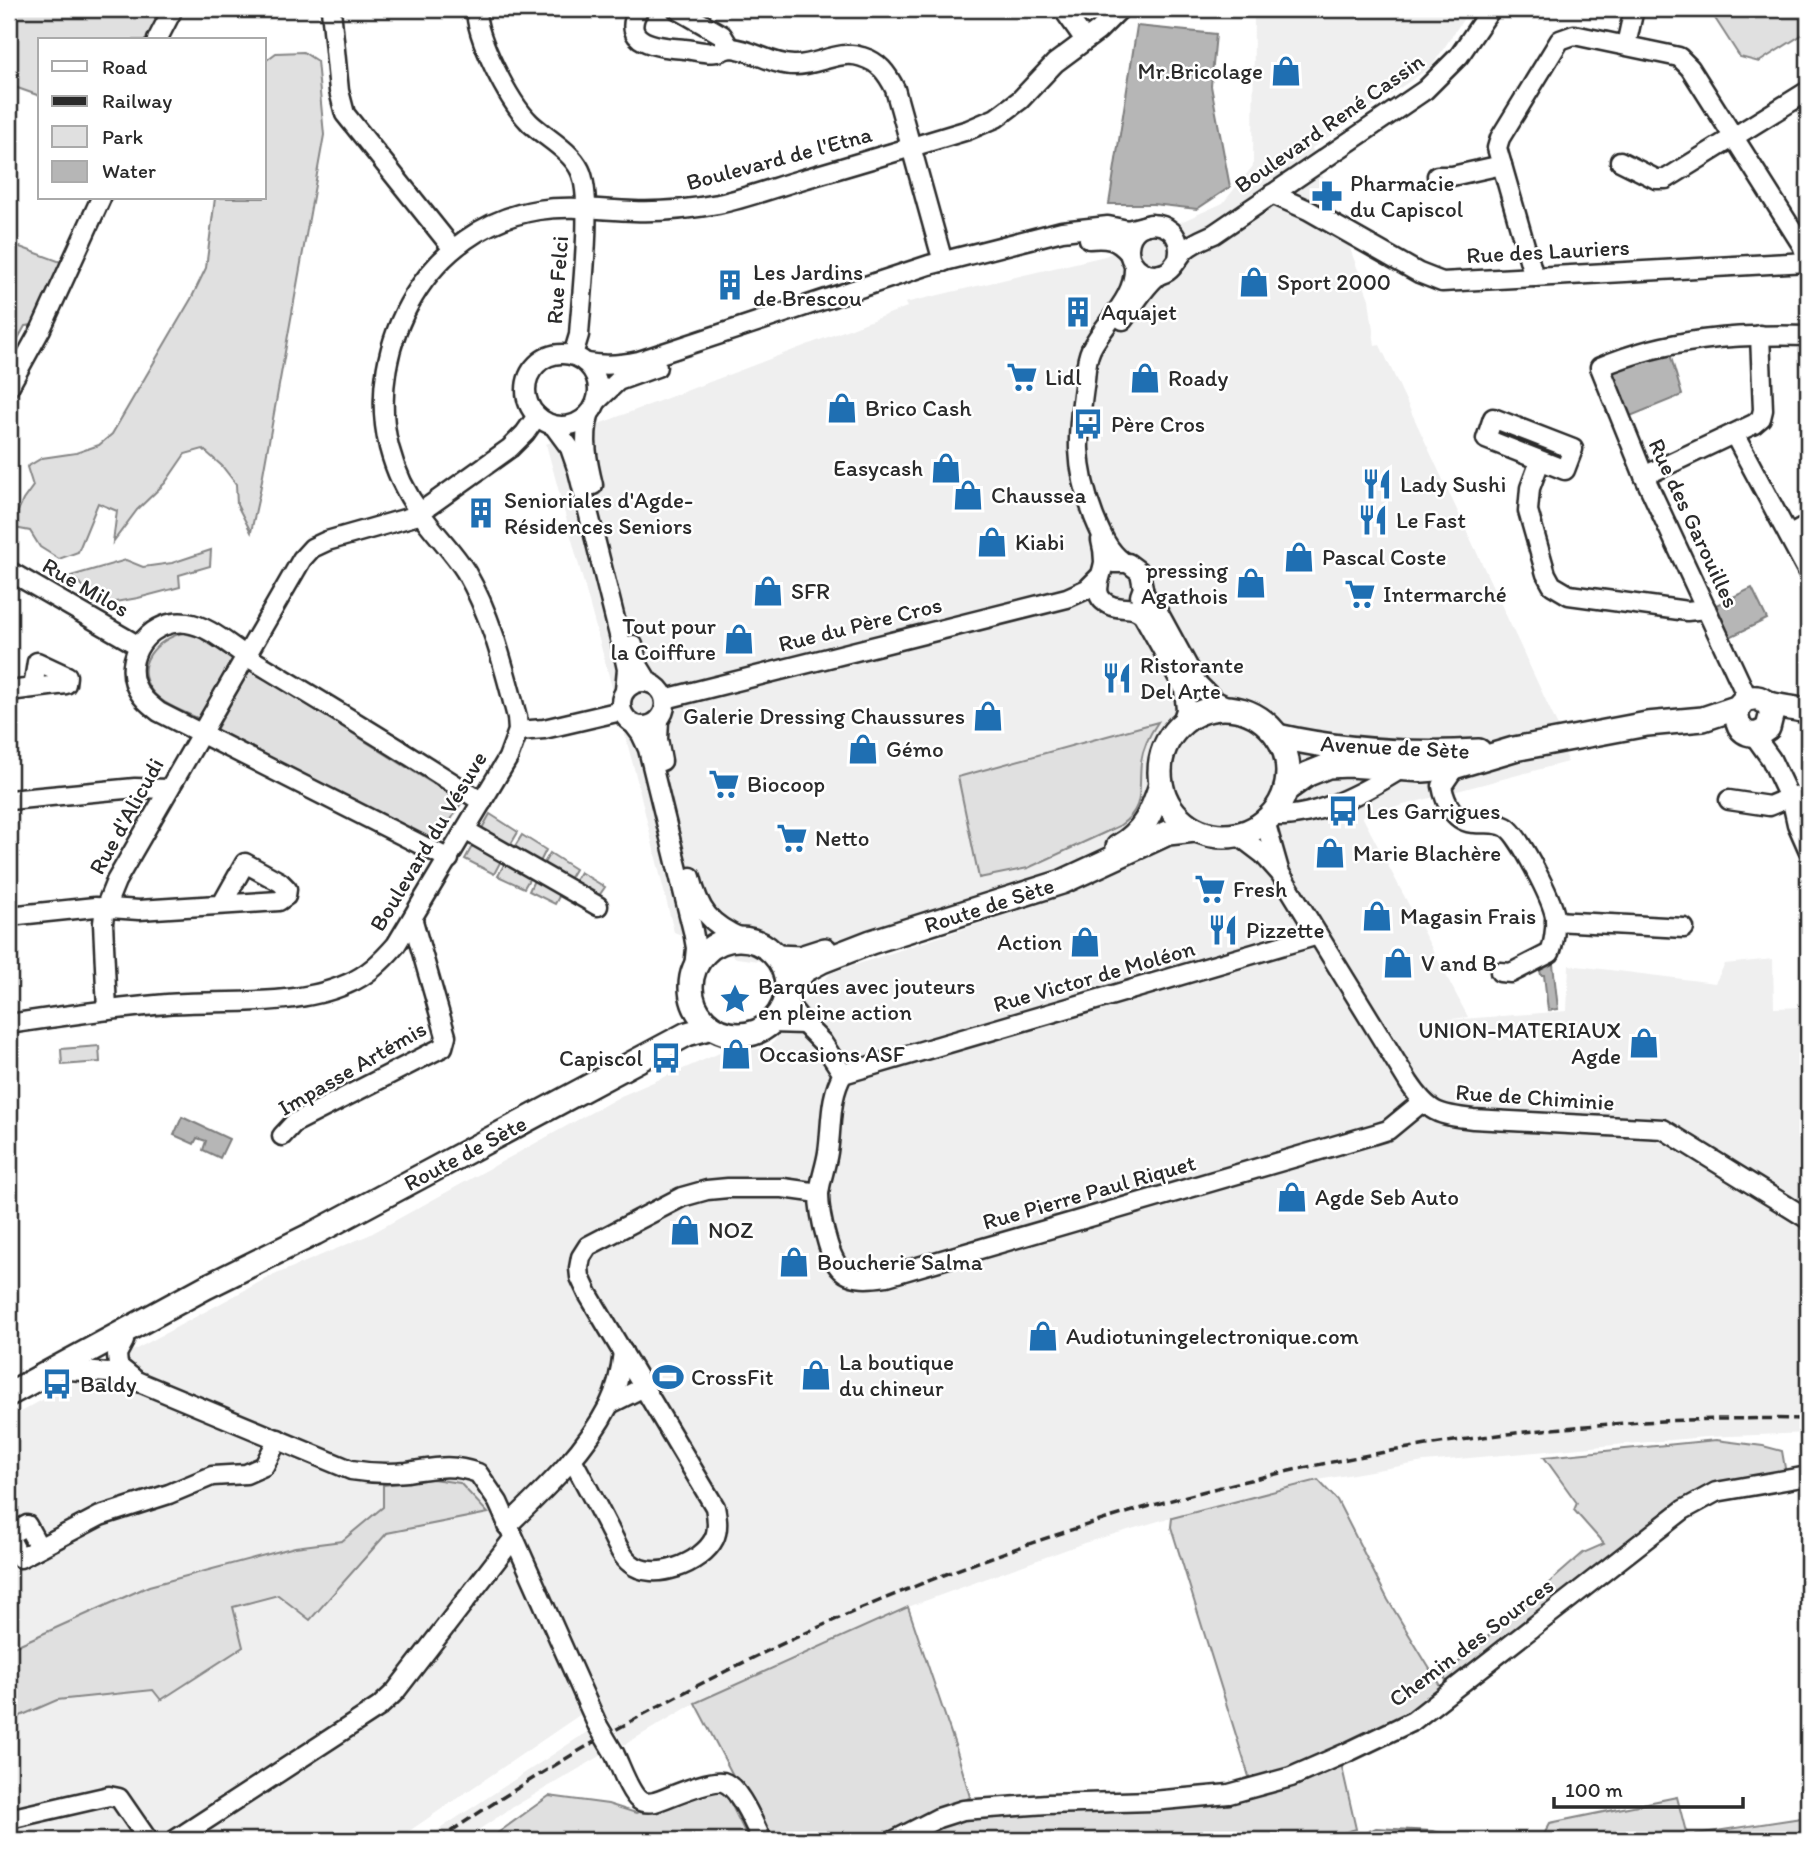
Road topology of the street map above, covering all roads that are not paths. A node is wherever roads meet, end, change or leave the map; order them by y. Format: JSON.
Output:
{"nodes":[{"id":1,"x":173,"y":9,"type":"edge"},
{"id":2,"x":331,"y":9,"type":"edge"},
{"id":3,"x":476,"y":9,"type":"edge"},
{"id":4,"x":639,"y":9,"type":"edge"},
{"id":5,"x":1063,"y":9,"type":"edge"},
{"id":6,"x":1121,"y":9,"type":"edge"},
{"id":7,"x":1481,"y":9,"type":"edge"},
{"id":8,"x":1491,"y":9,"type":"edge"},
{"id":9,"x":1634,"y":9,"type":"edge"},
{"id":10,"x":684,"y":11,"type":"edge"},
{"id":11,"x":158,"y":38,"type":"edge"},
{"id":12,"x":1085,"y":40,"type":"junction"},
{"id":13,"x":1626,"y":45,"type":"junction"},
{"id":14,"x":730,"y":48,"type":"junction"},
{"id":15,"x":1808,"y":92,"type":"edge"},
{"id":16,"x":1735,"y":138,"type":"junction"},
{"id":17,"x":912,"y":147,"type":"junction"},
{"id":18,"x":1620,"y":161,"type":"dead end"},
{"id":19,"x":1502,"y":164,"type":"junction"},
{"id":20,"x":1300,"y":175,"type":"junction"},
{"id":21,"x":1437,"y":176,"type":"dead end"},
{"id":22,"x":1272,"y":194,"type":"junction"},
{"id":23,"x":100,"y":200,"type":"edge"},
{"id":24,"x":587,"y":207,"type":"junction"},
{"id":25,"x":1308,"y":210,"type":"junction"},
{"id":26,"x":1157,"y":225,"type":"junction"},
{"id":27,"x":453,"y":249,"type":"junction"},
{"id":28,"x":1132,"y":259,"type":"junction"},
{"id":29,"x":1178,"y":259,"type":"junction"},
{"id":30,"x":943,"y":262,"type":"junction"},
{"id":31,"x":1808,"y":262,"type":"edge"},
{"id":32,"x":1160,"y":274,"type":"junction"},
{"id":33,"x":1534,"y":277,"type":"junction"},
{"id":34,"x":1760,"y":335,"type":"junction"},
{"id":35,"x":1808,"y":335,"type":"edge"},
{"id":36,"x":580,"y":359,"type":"junction"},
{"id":37,"x":1085,"y":379,"type":"junction"},
{"id":38,"x":9,"y":387,"type":"edge"},
{"id":39,"x":593,"y":408,"type":"junction"},
{"id":40,"x":537,"y":416,"type":"junction"},
{"id":41,"x":553,"y":425,"type":"junction"},
{"id":42,"x":1734,"y":435,"type":"junction"},
{"id":43,"x":1539,"y":461,"type":"dead end"},
{"id":44,"x":1644,"y":476,"type":"junction"},
{"id":45,"x":420,"y":513,"type":"junction"},
{"id":46,"x":1808,"y":525,"type":"edge"},
{"id":47,"x":1100,"y":533,"type":"junction"},
{"id":48,"x":1789,"y":536,"type":"junction"},
{"id":49,"x":1123,"y":562,"type":"junction"},
{"id":50,"x":9,"y":571,"type":"edge"},
{"id":51,"x":1808,"y":572,"type":"edge"},
{"id":52,"x":1100,"y":575,"type":"junction"},
{"id":53,"x":1143,"y":588,"type":"junction"},
{"id":54,"x":1067,"y":598,"type":"junction"},
{"id":55,"x":1104,"y":601,"type":"junction"},
{"id":56,"x":1123,"y":607,"type":"junction"},
{"id":57,"x":1706,"y":608,"type":"junction"},
{"id":58,"x":139,"y":646,"type":"junction"},
{"id":59,"x":246,"y":656,"type":"junction"},
{"id":60,"x":649,"y":682,"type":"junction"},
{"id":61,"x":33,"y":688,"type":"dead end"},
{"id":62,"x":625,"y":690,"type":"junction"},
{"id":63,"x":9,"y":691,"type":"edge"},
{"id":64,"x":665,"y":699,"type":"junction"},
{"id":65,"x":1230,"y":708,"type":"junction"},
{"id":66,"x":1804,"y":709,"type":"edge"},
{"id":67,"x":621,"y":711,"type":"junction"},
{"id":68,"x":1755,"y":717,"type":"junction"},
{"id":69,"x":659,"y":720,"type":"junction"},
{"id":70,"x":1181,"y":724,"type":"junction"},
{"id":71,"x":635,"y":726,"type":"junction"},
{"id":72,"x":517,"y":731,"type":"junction"},
{"id":73,"x":202,"y":734,"type":"junction"},
{"id":74,"x":1277,"y":736,"type":"junction"},
{"id":75,"x":1514,"y":749,"type":"junction"},
{"id":76,"x":1409,"y":769,"type":"junction"},
{"id":77,"x":1449,"y":777,"type":"junction"},
{"id":78,"x":1161,"y":785,"type":"junction"},
{"id":79,"x":168,"y":789,"type":"junction"},
{"id":80,"x":1287,"y":789,"type":"junction"},
{"id":81,"x":1800,"y":799,"type":"edge"},
{"id":82,"x":9,"y":800,"type":"edge"},
{"id":83,"x":1729,"y":800,"type":"dead end"},
{"id":84,"x":482,"y":802,"type":"junction"},
{"id":85,"x":1269,"y":819,"type":"junction"},
{"id":86,"x":466,"y":830,"type":"junction"},
{"id":87,"x":1195,"y":830,"type":"junction"},
{"id":88,"x":1238,"y":835,"type":"junction"},
{"id":89,"x":1808,"y":849,"type":"edge"},
{"id":90,"x":449,"y":859,"type":"junction"},
{"id":91,"x":1280,"y":873,"type":"junction"},
{"id":92,"x":222,"y":904,"type":"dead end"},
{"id":93,"x":598,"y":906,"type":"dead end"},
{"id":94,"x":105,"y":908,"type":"junction"},
{"id":95,"x":9,"y":916,"type":"edge"},
{"id":96,"x":412,"y":921,"type":"junction"},
{"id":97,"x":1555,"y":921,"type":"junction"},
{"id":98,"x":1684,"y":930,"type":"dead end"},
{"id":99,"x":1318,"y":935,"type":"junction"},
{"id":100,"x":741,"y":938,"type":"junction"},
{"id":101,"x":777,"y":957,"type":"junction"},
{"id":102,"x":694,"y":968,"type":"junction"},
{"id":103,"x":1500,"y":972,"type":"dead end"},
{"id":104,"x":786,"y":994,"type":"junction"},
{"id":105,"x":691,"y":999,"type":"junction"},
{"id":106,"x":107,"y":1010,"type":"junction"},
{"id":107,"x":771,"y":1023,"type":"junction"},
{"id":108,"x":9,"y":1024,"type":"edge"},
{"id":109,"x":804,"y":1024,"type":"junction"},
{"id":110,"x":712,"y":1027,"type":"junction"},
{"id":111,"x":652,"y":1054,"type":"junction"},
{"id":112,"x":844,"y":1074,"type":"junction"},
{"id":113,"x":1422,"y":1102,"type":"junction"},
{"id":114,"x":282,"y":1136,"type":"dead end"},
{"id":115,"x":819,"y":1193,"type":"junction"},
{"id":116,"x":1808,"y":1219,"type":"edge"},
{"id":117,"x":315,"y":1233,"type":"junction"},
{"id":118,"x":124,"y":1341,"type":"junction"},
{"id":119,"x":623,"y":1352,"type":"junction"},
{"id":120,"x":69,"y":1370,"type":"junction"},
{"id":121,"x":139,"y":1382,"type":"junction"},
{"id":122,"x":644,"y":1387,"type":"junction"},
{"id":123,"x":9,"y":1394,"type":"edge"},
{"id":124,"x":9,"y":1404,"type":"edge"},
{"id":125,"x":610,"y":1404,"type":"junction"},
{"id":126,"x":278,"y":1440,"type":"junction"},
{"id":127,"x":572,"y":1459,"type":"junction"},
{"id":128,"x":1808,"y":1476,"type":"edge"},
{"id":129,"x":510,"y":1533,"type":"junction"},
{"id":130,"x":9,"y":1536,"type":"edge"},
{"id":131,"x":9,"y":1819,"type":"edge"},
{"id":132,"x":148,"y":1840,"type":"edge"},
{"id":133,"x":175,"y":1840,"type":"edge"},
{"id":134,"x":762,"y":1840,"type":"edge"},
{"id":135,"x":895,"y":1840,"type":"edge"}],
"edges":[{"from":1,"to":11,"type":"street"},
{"from":2,"to":27,"type":"street"},
{"from":3,"to":24,"type":"street","name":"Rue Felci"},
{"from":4,"to":14,"type":"street"},
{"from":5,"to":12,"type":"street"},
{"from":6,"to":12,"type":"street","name":"Boulevard de l'Etna"},
{"from":7,"to":26,"type":"street","name":"Boulevard René Cassin"},
{"from":8,"to":20,"type":"street","name":"Boulevard René Cassin"},
{"from":9,"to":13,"type":"street"},
{"from":10,"to":14,"type":"street"},
{"from":12,"to":17,"type":"street","name":"Boulevard de l'Etna"},
{"from":13,"to":16,"type":"street"},
{"from":13,"to":19,"type":"street"},
{"from":14,"to":17,"type":"street"},
{"from":15,"to":16,"type":"street"},
{"from":16,"to":18,"type":"street"},
{"from":16,"to":31,"type":"street"},
{"from":17,"to":24,"type":"street","name":"Boulevard de l'Etna"},
{"from":17,"to":30,"type":"street"},
{"from":19,"to":21,"type":"street"},
{"from":19,"to":33,"type":"street"},
{"from":20,"to":22,"type":"street","name":"Boulevard René Cassin"},
{"from":20,"to":25,"type":"street"},
{"from":22,"to":25,"type":"street","name":"Rue des Lauriers"},
{"from":22,"to":29,"type":"street","name":"Boulevard René Cassin"},
{"from":23,"to":38,"type":"street"},
{"from":24,"to":27,"type":"street","name":"Boulevard de l'Etna"},
{"from":24,"to":36,"type":"street","name":"Rue Felci"},
{"from":25,"to":33,"type":"street","name":"Rue des Lauriers"},
{"from":26,"to":28,"type":"street"},
{"from":26,"to":29,"type":"street"},
{"from":26,"to":30,"type":"street","name":"Boulevard René Cassin"},
{"from":27,"to":45,"type":"street","name":"Boulevard de l'Etna"},
{"from":28,"to":32,"type":"street"},
{"from":28,"to":37,"type":"street"},
{"from":28,"to":39,"type":"street"},
{"from":29,"to":32,"type":"street"},
{"from":30,"to":36,"type":"street","name":"Boulevard René Cassin"},
{"from":31,"to":33,"type":"street","name":"Rue des Lauriers"},
{"from":32,"to":37,"type":"street"},
{"from":34,"to":35,"type":"street"},
{"from":34,"to":42,"type":"street"},
{"from":34,"to":44,"type":"street","name":"Rue des Garouilles"},
{"from":36,"to":39,"type":"street"},
{"from":36,"to":40,"type":"street"},
{"from":37,"to":47,"type":"street"},
{"from":39,"to":41,"type":"street"},
{"from":39,"to":60,"type":"street"},
{"from":40,"to":41,"type":"street"},
{"from":40,"to":45,"type":"street"},
{"from":41,"to":62,"type":"street"},
{"from":42,"to":44,"type":"street"},
{"from":42,"to":48,"type":"street"},
{"from":43,"to":57,"type":"street"},
{"from":44,"to":57,"type":"street","name":"Rue des Garouilles"},
{"from":45,"to":59,"type":"street"},
{"from":45,"to":72,"type":"street"},
{"from":46,"to":48,"type":"street"},
{"from":47,"to":49,"type":"street"},
{"from":47,"to":52,"type":"street"},
{"from":48,"to":51,"type":"street"},
{"from":49,"to":52,"type":"street"},
{"from":49,"to":53,"type":"street"},
{"from":50,"to":58,"type":"street","name":"Rue Milos"},
{"from":52,"to":54,"type":"street","name":"Rue du Père Cros"},
{"from":52,"to":55,"type":"street"},
{"from":53,"to":56,"type":"street"},
{"from":53,"to":65,"type":"street"},
{"from":54,"to":55,"type":"street","name":"Rue du Père Cros"},
{"from":54,"to":64,"type":"street","name":"Rue du Père Cros"},
{"from":55,"to":56,"type":"street"},
{"from":56,"to":70,"type":"street"},
{"from":57,"to":68,"type":"street","name":"Rue des Garouilles"},
{"from":58,"to":59,"type":"street"},
{"from":58,"to":73,"type":"street"},
{"from":59,"to":73,"type":"street"},
{"from":59,"to":84,"type":"street"},
{"from":60,"to":62,"type":"street"},
{"from":60,"to":64,"type":"street"},
{"from":61,"to":63,"type":"street"},
{"from":62,"to":67,"type":"street"},
{"from":64,"to":69,"type":"street"},
{"from":65,"to":70,"type":"main road"},
{"from":65,"to":74,"type":"main road"},
{"from":66,"to":68,"type":"main road"},
{"from":67,"to":71,"type":"street"},
{"from":67,"to":72,"type":"street"},
{"from":68,"to":75,"type":"main road","name":"Avenue de Sète"},
{"from":68,"to":81,"type":"street","name":"Rue des Garouilles"},
{"from":69,"to":71,"type":"street"},
{"from":69,"to":100,"type":"street"},
{"from":70,"to":78,"type":"main road"},
{"from":71,"to":102,"type":"street"},
{"from":72,"to":84,"type":"street","name":"Boulevard du Vésuve"},
{"from":73,"to":79,"type":"street","name":"Rue d'Alicudi"},
{"from":73,"to":90,"type":"street"},
{"from":74,"to":75,"type":"main road","name":"Avenue de Sète"},
{"from":74,"to":80,"type":"main road"},
{"from":75,"to":77,"type":"main road","name":"Avenue de Sète"},
{"from":76,"to":77,"type":"main road","name":"Avenue de Sète"},
{"from":76,"to":80,"type":"main road","name":"Avenue de Sète"},
{"from":76,"to":85,"type":"street"},
{"from":77,"to":97,"type":"street"},
{"from":78,"to":87,"type":"main road"},
{"from":78,"to":101,"type":"main road","name":"Route de Sète"},
{"from":79,"to":82,"type":"street"},
{"from":79,"to":94,"type":"street","name":"Rue d'Alicudi"},
{"from":80,"to":85,"type":"main road"},
{"from":81,"to":83,"type":"street"},
{"from":81,"to":89,"type":"street","name":"Rue des Garouilles"},
{"from":84,"to":86,"type":"street","name":"Boulevard du Vésuve"},
{"from":85,"to":88,"type":"main road"},
{"from":85,"to":91,"type":"street","name":"Rue de Chiminie"},
{"from":86,"to":90,"type":"street","name":"Boulevard du Vésuve"},
{"from":86,"to":93,"type":"street"},
{"from":87,"to":88,"type":"main road"},
{"from":87,"to":104,"type":"main road","name":"Route de Sète"},
{"from":88,"to":91,"type":"street","name":"Rue de Chiminie"},
{"from":90,"to":96,"type":"street","name":"Boulevard du Vésuve"},
{"from":91,"to":99,"type":"street","name":"Rue de Chiminie"},
{"from":92,"to":94,"type":"street"},
{"from":94,"to":95,"type":"street"},
{"from":94,"to":106,"type":"street","name":"Rue d'Alicudi"},
{"from":96,"to":106,"type":"street","name":"Boulevard du Vésuve"},
{"from":96,"to":114,"type":"street","name":"Impasse Artémis"},
{"from":97,"to":98,"type":"street"},
{"from":97,"to":103,"type":"street"},
{"from":99,"to":112,"type":"street","name":"Rue Victor de Moléon"},
{"from":99,"to":113,"type":"street","name":"Rue de Chiminie"},
{"from":100,"to":101,"type":"main road"},
{"from":100,"to":102,"type":"main road"},
{"from":101,"to":104,"type":"main road"},
{"from":102,"to":105,"type":"main road"},
{"from":104,"to":107,"type":"main road"},
{"from":104,"to":109,"type":"street"},
{"from":105,"to":110,"type":"main road"},
{"from":105,"to":111,"type":"main road","name":"Route de Sète"},
{"from":106,"to":108,"type":"street","name":"Boulevard du Vésuve"},
{"from":107,"to":109,"type":"street"},
{"from":107,"to":110,"type":"main road"},
{"from":109,"to":112,"type":"street"},
{"from":110,"to":111,"type":"main road","name":"Route de Sète"},
{"from":111,"to":117,"type":"main road","name":"Route de Sète"},
{"from":112,"to":115,"type":"street"},
{"from":113,"to":115,"type":"street","name":"Rue Pierre Paul Riquet"},
{"from":113,"to":116,"type":"street","name":"Rue de Chiminie"},
{"from":115,"to":119,"type":"street"},
{"from":117,"to":118,"type":"main road","name":"Route de Sète"},
{"from":117,"to":123,"type":"main road","name":"Route de Sète"},
{"from":118,"to":120,"type":"main road","name":"Route de Sète"},
{"from":118,"to":121,"type":"street"},
{"from":119,"to":122,"type":"street"},
{"from":119,"to":125,"type":"street"},
{"from":120,"to":121,"type":"street"},
{"from":120,"to":124,"type":"main road","name":"Route de Sète"},
{"from":121,"to":126,"type":"street"},
{"from":122,"to":125,"type":"street"},
{"from":122,"to":127,"type":"street"},
{"from":125,"to":127,"type":"street"},
{"from":126,"to":129,"type":"street"},
{"from":126,"to":130,"type":"street"},
{"from":127,"to":129,"type":"street"},
{"from":128,"to":135,"type":"street","name":"Chemin des Sources"},
{"from":129,"to":133,"type":"street"},
{"from":129,"to":134,"type":"street","bridge":true},
{"from":131,"to":132,"type":"street"}]}
